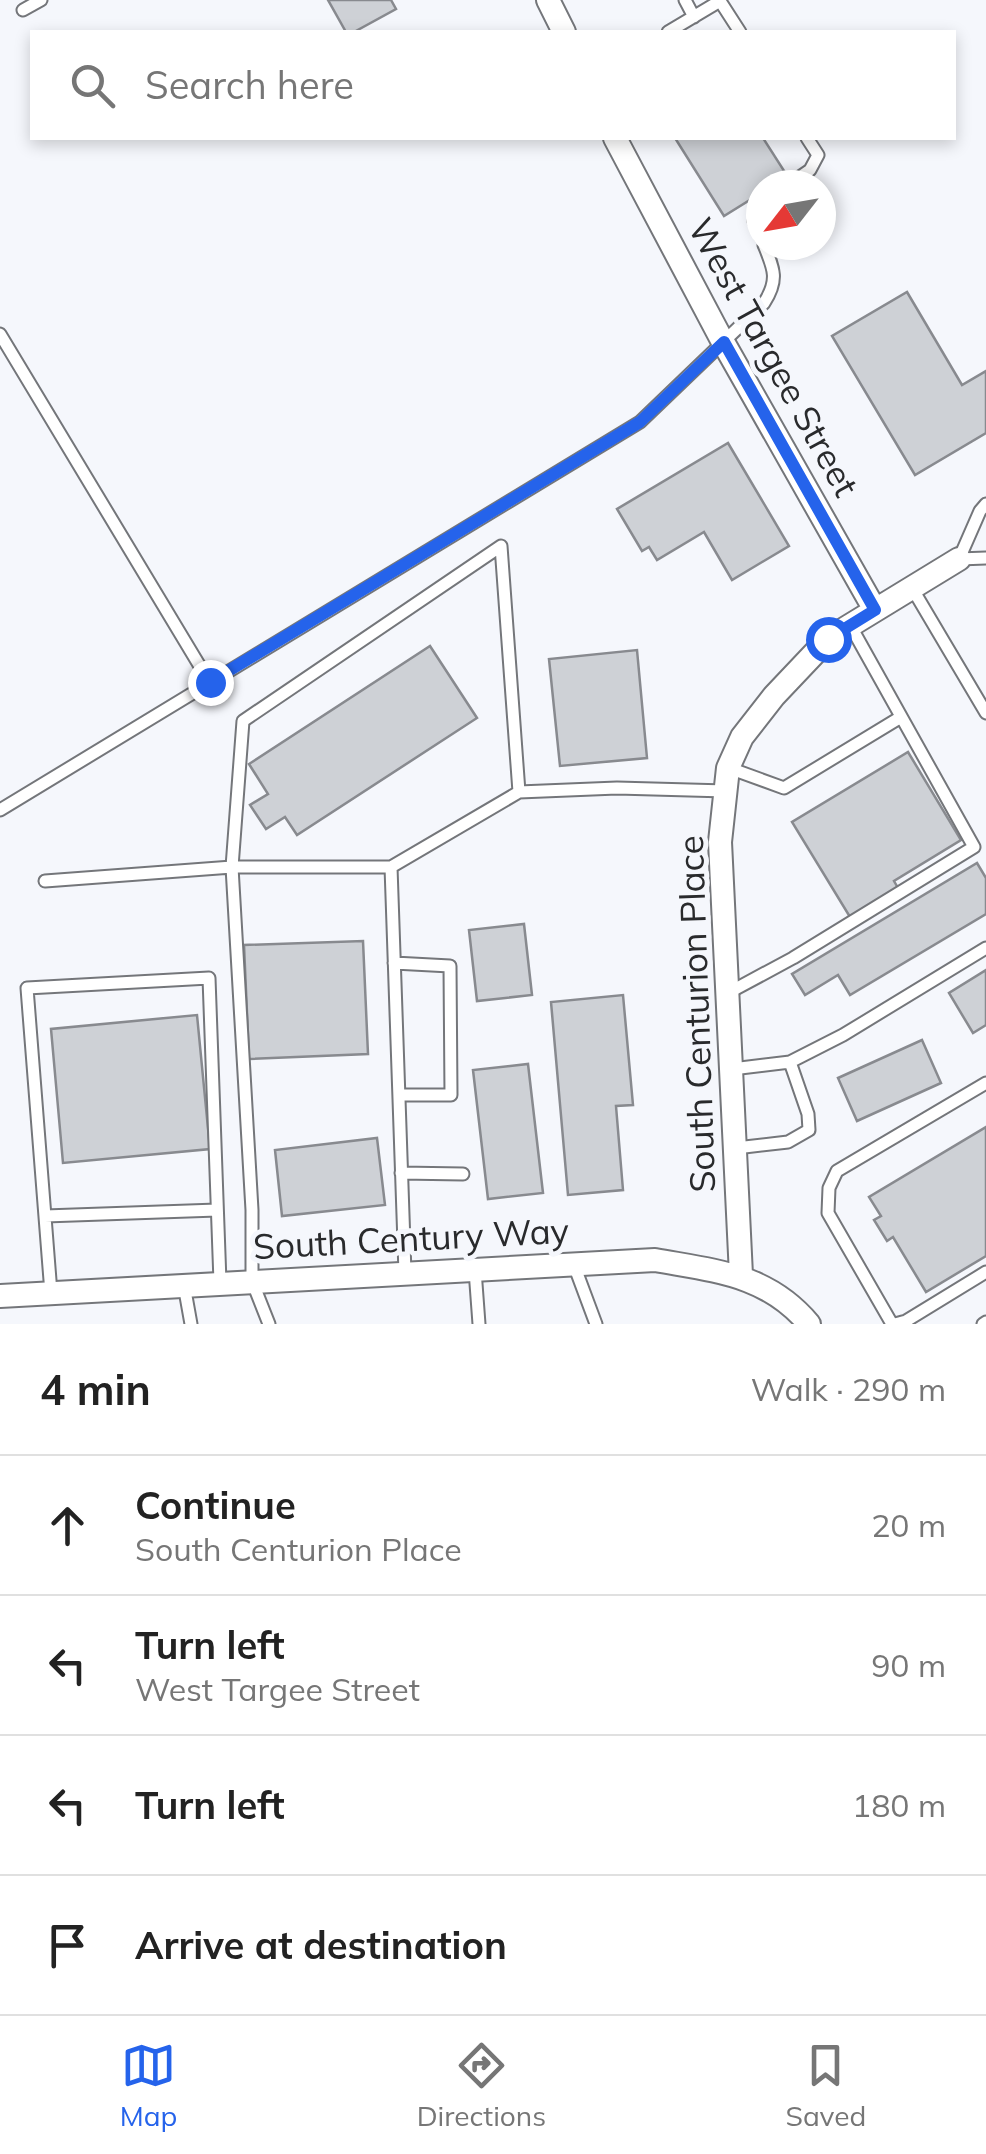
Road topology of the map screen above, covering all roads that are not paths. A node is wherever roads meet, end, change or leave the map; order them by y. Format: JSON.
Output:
{"nodes":[{"id":1,"x":41,"y":0,"type":"edge"},
{"id":2,"x":548,"y":0,"type":"edge"},
{"id":3,"x":685,"y":0,"type":"edge"},
{"id":4,"x":721,"y":0,"type":"edge"},
{"id":5,"x":22,"y":10,"type":"dead end"},
{"id":6,"x":694,"y":16,"type":"junction"},
{"id":7,"x":563,"y":30,"type":"edge"},
{"id":8,"x":671,"y":30,"type":"edge"},
{"id":9,"x":739,"y":30,"type":"edge"},
{"id":10,"x":616,"y":140,"type":"edge"},
{"id":11,"x":808,"y":140,"type":"edge"},
{"id":12,"x":810,"y":170,"type":"edge"},
{"id":13,"x":770,"y":260,"type":"edge"},
{"id":14,"x":0,"y":334,"type":"edge"},
{"id":15,"x":724,"y":342,"type":"junction"},
{"id":16,"x":986,"y":504,"type":"edge"},
{"id":17,"x":986,"y":558,"type":"edge"},
{"id":18,"x":958,"y":559,"type":"junction"},
{"id":19,"x":912,"y":588,"type":"junction"},
{"id":20,"x":875,"y":610,"type":"junction"},
{"id":21,"x":850,"y":625,"type":"junction"},
{"id":22,"x":210,"y":682,"type":"junction"},
{"id":23,"x":986,"y":713,"type":"edge"},
{"id":24,"x":901,"y":717,"type":"junction"},
{"id":25,"x":727,"y":780,"type":"junction"},
{"id":26,"x":518,"y":792,"type":"junction"},
{"id":27,"x":0,"y":810,"type":"edge"},
{"id":28,"x":232,"y":867,"type":"junction"},
{"id":29,"x":391,"y":867,"type":"junction"},
{"id":30,"x":45,"y":881,"type":"dead end"},
{"id":31,"x":986,"y":948,"type":"edge"},
{"id":32,"x":394,"y":963,"type":"junction"},
{"id":33,"x":728,"y":993,"type":"junction"},
{"id":34,"x":790,"y":1062,"type":"junction"},
{"id":35,"x":732,"y":1070,"type":"junction"},
{"id":36,"x":986,"y":1083,"type":"edge"},
{"id":37,"x":399,"y":1095,"type":"junction"},
{"id":38,"x":736,"y":1148,"type":"junction"},
{"id":39,"x":401,"y":1174,"type":"junction"},
{"id":40,"x":463,"y":1174,"type":"dead end"},
{"id":41,"x":218,"y":1210,"type":"junction"},
{"id":42,"x":45,"y":1216,"type":"junction"},
{"id":43,"x":574,"y":1264,"type":"junction"},
{"id":44,"x":476,"y":1270,"type":"junction"},
{"id":45,"x":986,"y":1272,"type":"edge"},
{"id":46,"x":405,"y":1273,"type":"junction"},
{"id":47,"x":741,"y":1275,"type":"junction"},
{"id":48,"x":252,"y":1281,"type":"junction"},
{"id":49,"x":220,"y":1282,"type":"junction"},
{"id":50,"x":184,"y":1285,"type":"junction"},
{"id":51,"x":51,"y":1293,"type":"junction"},
{"id":52,"x":0,"y":1296,"type":"edge"},
{"id":53,"x":191,"y":1324,"type":"edge"},
{"id":54,"x":269,"y":1324,"type":"edge"},
{"id":55,"x":479,"y":1324,"type":"edge"},
{"id":56,"x":596,"y":1324,"type":"edge"},
{"id":57,"x":809,"y":1324,"type":"edge"},
{"id":58,"x":894,"y":1324,"type":"edge"}],
"edges":[{"from":1,"to":5,"type":"lane"},
{"from":2,"to":7,"type":"street"},
{"from":3,"to":6,"type":"lane"},
{"from":4,"to":6,"type":"lane"},
{"from":4,"to":9,"type":"lane"},
{"from":6,"to":8,"type":"lane"},
{"from":10,"to":15,"type":"street","name":"West Targee Street"},
{"from":11,"to":12,"type":"lane"},
{"from":13,"to":15,"type":"lane"},
{"from":14,"to":22,"type":"lane"},
{"from":15,"to":20,"type":"street","name":"West Targee Street"},
{"from":15,"to":22,"type":"lane"},
{"from":16,"to":18,"type":"lane"},
{"from":17,"to":18,"type":"lane"},
{"from":18,"to":19,"type":"street","name":"South Centurion Place"},
{"from":19,"to":20,"type":"street","name":"South Centurion Place"},
{"from":19,"to":23,"type":"lane"},
{"from":20,"to":21,"type":"street","name":"South Centurion Place"},
{"from":21,"to":24,"type":"lane"},
{"from":21,"to":25,"type":"street","name":"South Centurion Place"},
{"from":22,"to":27,"type":"lane"},
{"from":24,"to":25,"type":"lane"},
{"from":24,"to":33,"type":"lane"},
{"from":25,"to":26,"type":"lane"},
{"from":25,"to":33,"type":"street","name":"South Centurion Place"},
{"from":26,"to":28,"type":"lane"},
{"from":26,"to":29,"type":"lane"},
{"from":28,"to":29,"type":"lane"},
{"from":28,"to":30,"type":"lane"},
{"from":28,"to":48,"type":"lane"},
{"from":29,"to":32,"type":"lane"},
{"from":31,"to":34,"type":"lane"},
{"from":32,"to":37,"type":"lane"},
{"from":32,"to":37,"type":"lane"},
{"from":33,"to":35,"type":"street","name":"South Centurion Place"},
{"from":34,"to":35,"type":"lane"},
{"from":34,"to":38,"type":"lane"},
{"from":35,"to":38,"type":"street","name":"South Centurion Place"},
{"from":36,"to":58,"type":"lane"},
{"from":37,"to":39,"type":"lane"},
{"from":38,"to":47,"type":"street","name":"South Centurion Place"},
{"from":39,"to":40,"type":"lane"},
{"from":39,"to":46,"type":"lane"},
{"from":41,"to":42,"type":"lane"},
{"from":41,"to":42,"type":"lane"},
{"from":41,"to":49,"type":"lane"},
{"from":42,"to":51,"type":"lane"},
{"from":43,"to":44,"type":"street","name":"South Century Way"},
{"from":43,"to":47,"type":"street","name":"South Century Way"},
{"from":43,"to":56,"type":"lane"},
{"from":44,"to":46,"type":"street","name":"South Century Way"},
{"from":44,"to":55,"type":"lane"},
{"from":45,"to":58,"type":"lane"},
{"from":46,"to":48,"type":"street","name":"South Century Way"},
{"from":47,"to":57,"type":"street","name":"South Century Way"},
{"from":48,"to":49,"type":"street","name":"South Century Way"},
{"from":48,"to":54,"type":"lane"},
{"from":49,"to":50,"type":"street","name":"South Century Way"},
{"from":50,"to":51,"type":"street","name":"South Century Way"},
{"from":50,"to":53,"type":"lane"},
{"from":51,"to":52,"type":"street","name":"South Century Way"}]}
